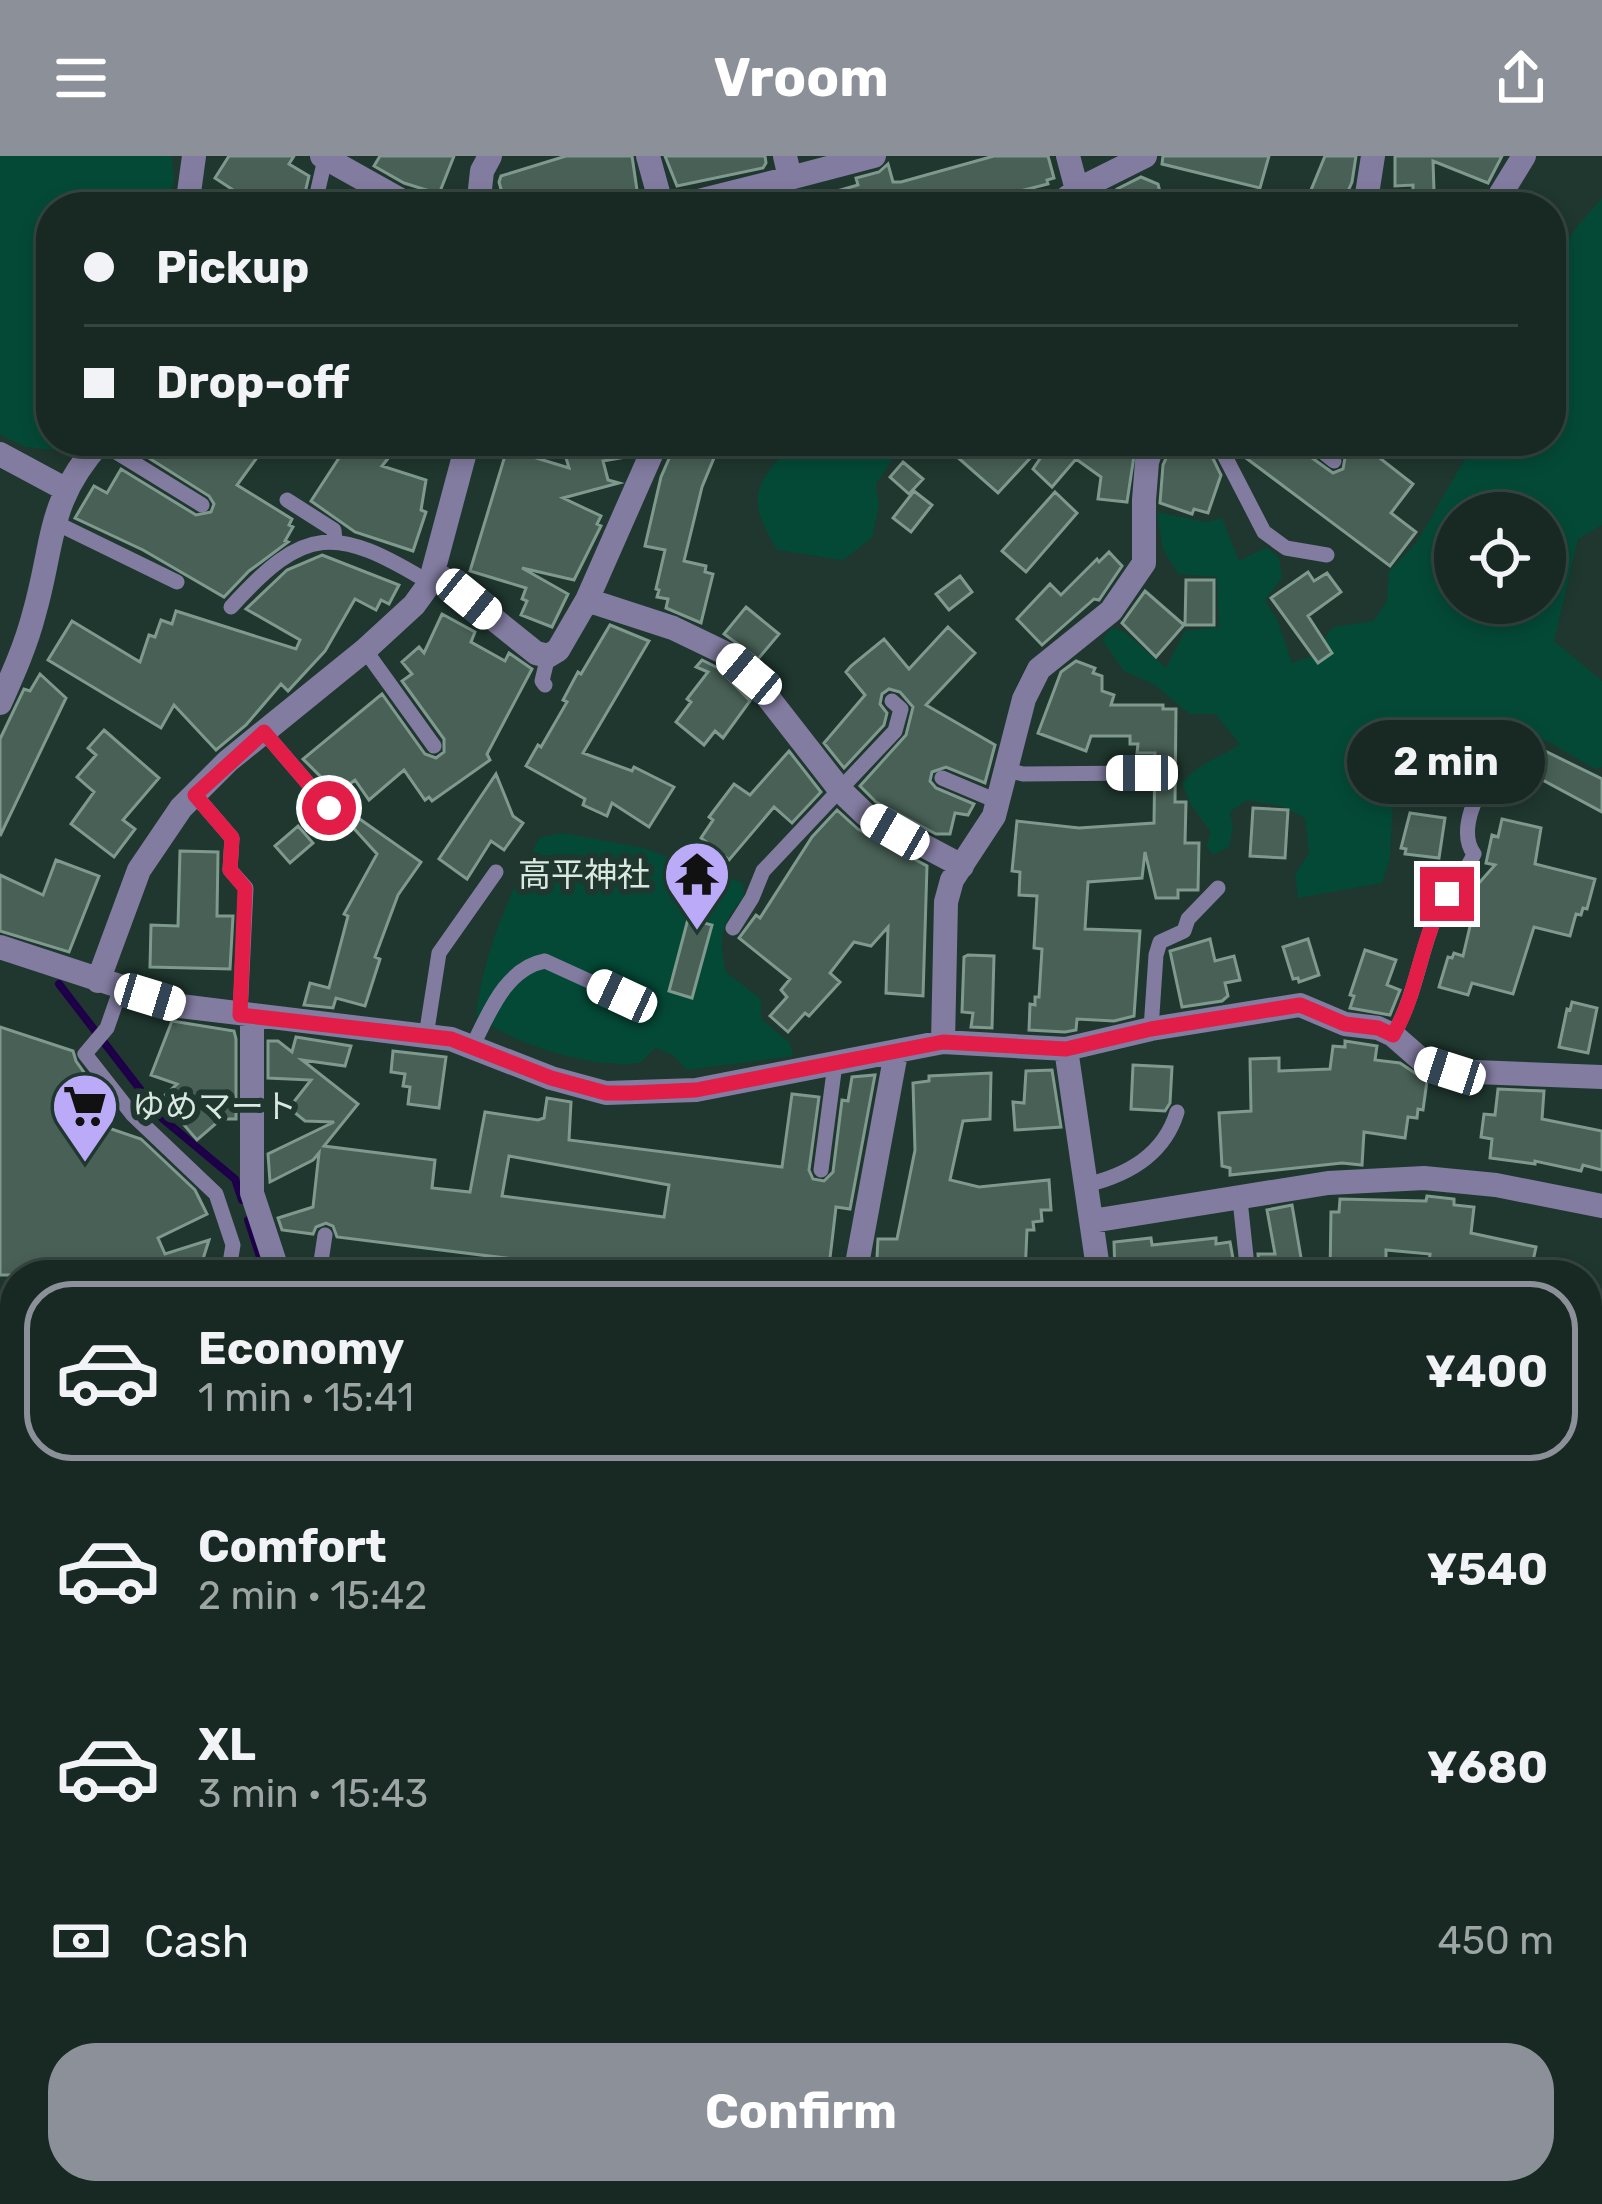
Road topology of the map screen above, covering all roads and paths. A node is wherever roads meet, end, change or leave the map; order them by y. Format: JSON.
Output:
{"nodes":[{"id":1,"x":194,"y":156,"type":"edge"},
{"id":2,"x":490,"y":156,"type":"edge"},
{"id":3,"x":648,"y":156,"type":"edge"},
{"id":4,"x":874,"y":156,"type":"edge"},
{"id":5,"x":1068,"y":156,"type":"edge"},
{"id":6,"x":1145,"y":156,"type":"edge"},
{"id":7,"x":1372,"y":156,"type":"edge"},
{"id":8,"x":1524,"y":156,"type":"edge"},
{"id":9,"x":324,"y":157,"type":"edge"},
{"id":10,"x":788,"y":167,"type":"edge"},
{"id":11,"x":1077,"y":190,"type":"junction"},
{"id":12,"x":190,"y":192,"type":"edge"},
{"id":13,"x":317,"y":192,"type":"edge"},
{"id":14,"x":386,"y":192,"type":"edge"},
{"id":15,"x":480,"y":192,"type":"edge"},
{"id":16,"x":658,"y":192,"type":"edge"},
{"id":17,"x":717,"y":192,"type":"edge"},
{"id":18,"x":1074,"y":192,"type":"edge"},
{"id":19,"x":1367,"y":192,"type":"edge"},
{"id":20,"x":1502,"y":192,"type":"edge"},
{"id":21,"x":87,"y":456,"type":"edge"},
{"id":22,"x":125,"y":456,"type":"edge"},
{"id":23,"x":464,"y":456,"type":"edge"},
{"id":24,"x":650,"y":456,"type":"edge"},
{"id":25,"x":1149,"y":456,"type":"edge"},
{"id":26,"x":1224,"y":456,"type":"edge"},
{"id":27,"x":1328,"y":456,"type":"edge"},
{"id":28,"x":1334,"y":461,"type":"dead end"},
{"id":29,"x":6,"y":466,"type":"edge"},
{"id":30,"x":64,"y":489,"type":"junction"},
{"id":31,"x":286,"y":500,"type":"dead end"},
{"id":32,"x":202,"y":505,"type":"dead end"},
{"id":33,"x":54,"y":522,"type":"junction"},
{"id":34,"x":335,"y":541,"type":"junction"},
{"id":35,"x":1327,"y":555,"type":"dead end"},
{"id":36,"x":432,"y":577,"type":"junction"},
{"id":37,"x":177,"y":582,"type":"dead end"},
{"id":38,"x":587,"y":600,"type":"junction"},
{"id":39,"x":231,"y":607,"type":"dead end"},
{"id":40,"x":365,"y":650,"type":"junction"},
{"id":41,"x":548,"y":656,"type":"junction"},
{"id":42,"x":545,"y":685,"type":"dead end"},
{"id":43,"x":892,"y":701,"type":"dead end"},
{"id":44,"x":0,"y":703,"type":"edge"},
{"id":45,"x":264,"y":732,"type":"junction"},
{"id":46,"x":434,"y":746,"type":"dead end"},
{"id":47,"x":1007,"y":770,"type":"junction"},
{"id":48,"x":1501,"y":770,"type":"dead end"},
{"id":49,"x":1142,"y":773,"type":"dead end"},
{"id":50,"x":942,"y":778,"type":"dead end"},
{"id":51,"x":841,"y":791,"type":"junction"},
{"id":52,"x":195,"y":795,"type":"junction"},
{"id":53,"x":999,"y":802,"type":"junction"},
{"id":54,"x":329,"y":808,"type":"dead end"},
{"id":55,"x":962,"y":866,"type":"junction"},
{"id":56,"x":496,"y":872,"type":"dead end"},
{"id":57,"x":1218,"y":888,"type":"dead end"},
{"id":58,"x":734,"y":928,"type":"dead end"},
{"id":59,"x":0,"y":947,"type":"edge"},
{"id":60,"x":109,"y":985,"type":"junction"},
{"id":61,"x":635,"y":1002,"type":"dead end"},
{"id":62,"x":246,"y":1015,"type":"junction"},
{"id":63,"x":1151,"y":1029,"type":"junction"},
{"id":64,"x":1393,"y":1035,"type":"junction"},
{"id":65,"x":426,"y":1036,"type":"junction"},
{"id":66,"x":943,"y":1042,"type":"junction"},
{"id":67,"x":473,"y":1045,"type":"junction"},
{"id":68,"x":1066,"y":1049,"type":"junction"},
{"id":69,"x":896,"y":1053,"type":"junction"},
{"id":70,"x":835,"y":1064,"type":"junction"},
{"id":71,"x":1602,"y":1077,"type":"edge"},
{"id":72,"x":1177,"y":1112,"type":"dead end"},
{"id":73,"x":821,"y":1171,"type":"dead end"},
{"id":74,"x":1086,"y":1185,"type":"junction"},
{"id":75,"x":1240,"y":1200,"type":"junction"},
{"id":76,"x":1602,"y":1206,"type":"edge"},
{"id":77,"x":1092,"y":1221,"type":"junction"},
{"id":78,"x":325,"y":1235,"type":"dead end"},
{"id":79,"x":231,"y":1260,"type":"edge"},
{"id":80,"x":274,"y":1260,"type":"edge"},
{"id":81,"x":322,"y":1260,"type":"edge"},
{"id":82,"x":858,"y":1260,"type":"edge"},
{"id":83,"x":1097,"y":1260,"type":"edge"},
{"id":84,"x":1246,"y":1260,"type":"edge"}],
"edges":[{"from":1,"to":12,"type":"street"},
{"from":2,"to":15,"type":"street"},
{"from":3,"to":16,"type":"street"},
{"from":4,"to":10,"type":"street"},
{"from":5,"to":11,"type":"street"},
{"from":6,"to":11,"type":"street"},
{"from":7,"to":19,"type":"street"},
{"from":8,"to":20,"type":"street"},
{"from":9,"to":13,"type":"lane"},
{"from":9,"to":14,"type":"street"},
{"from":10,"to":17,"type":"street"},
{"from":11,"to":18,"type":"street"},
{"from":21,"to":30,"type":"street"},
{"from":22,"to":32,"type":"lane"},
{"from":23,"to":36,"type":"street"},
{"from":24,"to":38,"type":"street"},
{"from":25,"to":47,"type":"street"},
{"from":26,"to":35,"type":"lane"},
{"from":27,"to":28,"type":"lane"},
{"from":29,"to":30,"type":"street"},
{"from":30,"to":33,"type":"street"},
{"from":31,"to":34,"type":"lane"},
{"from":33,"to":37,"type":"lane"},
{"from":33,"to":44,"type":"street"},
{"from":34,"to":36,"type":"lane"},
{"from":34,"to":39,"type":"lane"},
{"from":36,"to":40,"type":"street"},
{"from":36,"to":41,"type":"street"},
{"from":38,"to":41,"type":"street"},
{"from":38,"to":51,"type":"street"},
{"from":40,"to":45,"type":"street"},
{"from":40,"to":46,"type":"lane"},
{"from":41,"to":42,"type":"lane"},
{"from":43,"to":51,"type":"lane"},
{"from":45,"to":52,"type":"street"},
{"from":45,"to":54,"type":"lane"},
{"from":47,"to":49,"type":"lane"},
{"from":47,"to":53,"type":"street"},
{"from":48,"to":64,"type":"lane"},
{"from":50,"to":53,"type":"lane"},
{"from":51,"to":55,"type":"street"},
{"from":51,"to":58,"type":"lane"},
{"from":52,"to":60,"type":"street"},
{"from":52,"to":62,"type":"lane"},
{"from":53,"to":55,"type":"street"},
{"from":55,"to":66,"type":"street"},
{"from":56,"to":65,"type":"lane"},
{"from":57,"to":63,"type":"lane"},
{"from":59,"to":60,"type":"street"},
{"from":60,"to":62,"type":"street"},
{"from":60,"to":79,"type":"lane"},
{"from":61,"to":67,"type":"lane"},
{"from":62,"to":65,"type":"street"},
{"from":62,"to":80,"type":"street"},
{"from":63,"to":64,"type":"street"},
{"from":63,"to":68,"type":"street"},
{"from":64,"to":71,"type":"street"},
{"from":65,"to":67,"type":"street"},
{"from":66,"to":68,"type":"street"},
{"from":66,"to":69,"type":"street"},
{"from":67,"to":70,"type":"street"},
{"from":68,"to":74,"type":"street"},
{"from":69,"to":70,"type":"street"},
{"from":69,"to":82,"type":"street"},
{"from":70,"to":73,"type":"lane"},
{"from":72,"to":74,"type":"lane"},
{"from":74,"to":77,"type":"street"},
{"from":75,"to":76,"type":"street"},
{"from":75,"to":77,"type":"street"},
{"from":75,"to":84,"type":"lane"},
{"from":77,"to":83,"type":"street"},
{"from":78,"to":81,"type":"lane"}]}
